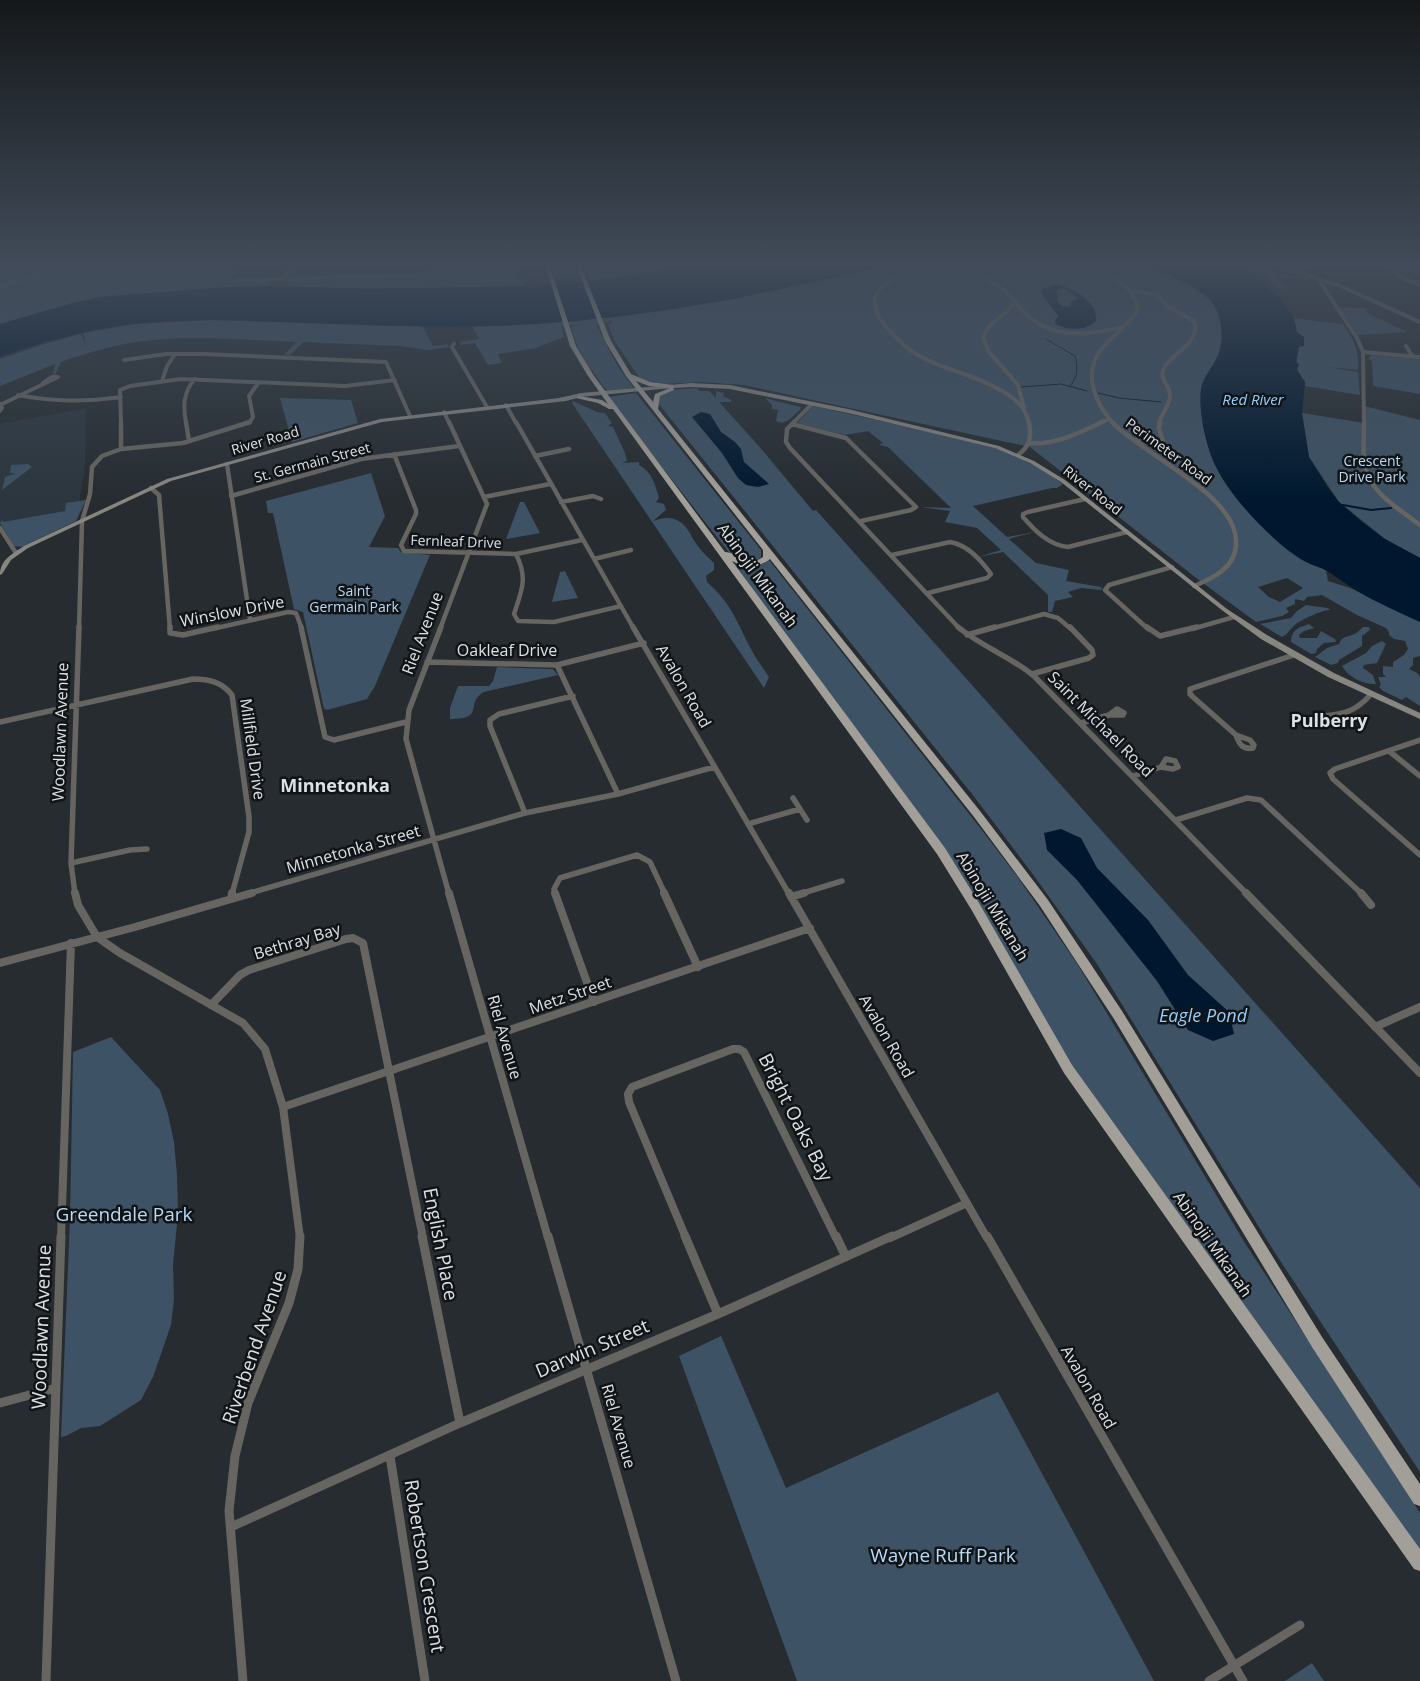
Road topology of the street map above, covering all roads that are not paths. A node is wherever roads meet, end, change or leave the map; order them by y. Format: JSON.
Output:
{"nodes":[{"id":1,"x":572,"y":342,"type":"edge"},
{"id":2,"x":609,"y":342,"type":"edge"},
{"id":3,"x":902,"y":342,"type":"edge"},
{"id":4,"x":986,"y":342,"type":"edge"},
{"id":5,"x":1109,"y":342,"type":"edge"},
{"id":6,"x":1189,"y":342,"type":"edge"},
{"id":7,"x":1359,"y":342,"type":"edge"},
{"id":8,"x":454,"y":344,"type":"dead end"},
{"id":9,"x":1406,"y":346,"type":"dead end"},
{"id":10,"x":1363,"y":352,"type":"junction"},
{"id":11,"x":175,"y":354,"type":"junction"},
{"id":12,"x":1413,"y":356,"type":"junction"},
{"id":13,"x":1420,"y":357,"type":"edge"},
{"id":14,"x":124,"y":360,"type":"dead end"},
{"id":15,"x":591,"y":376,"type":"junction"},
{"id":16,"x":629,"y":376,"type":"junction"},
{"id":17,"x":195,"y":379,"type":"junction"},
{"id":18,"x":395,"y":380,"type":"junction"},
{"id":19,"x":162,"y":381,"type":"junction"},
{"id":20,"x":259,"y":382,"type":"junction"},
{"id":21,"x":43,"y":383,"type":"dead end"},
{"id":22,"x":708,"y":386,"type":"joint"},
{"id":23,"x":673,"y":387,"type":"junction"},
{"id":24,"x":640,"y":390,"type":"junction"},
{"id":25,"x":18,"y":394,"type":"junction"},
{"id":26,"x":604,"y":394,"type":"junction"},
{"id":27,"x":120,"y":396,"type":"junction"},
{"id":28,"x":579,"y":397,"type":"junction"},
{"id":29,"x":0,"y":404,"type":"edge"},
{"id":30,"x":812,"y":404,"type":"junction"},
{"id":31,"x":506,"y":405,"type":"junction"},
{"id":32,"x":487,"y":407,"type":"junction"},
{"id":33,"x":1024,"y":408,"type":"junction"},
{"id":34,"x":655,"y":409,"type":"junction"},
{"id":35,"x":0,"y":411,"type":"edge"},
{"id":36,"x":444,"y":412,"type":"junction"},
{"id":37,"x":618,"y":412,"type":"junction"},
{"id":38,"x":410,"y":416,"type":"junction"},
{"id":39,"x":1109,"y":419,"type":"junction"},
{"id":40,"x":792,"y":424,"type":"junction"},
{"id":41,"x":1132,"y":440,"type":"junction"},
{"id":42,"x":189,"y":441,"type":"junction"},
{"id":43,"x":1155,"y":443,"type":"junction"},
{"id":44,"x":1029,"y":444,"type":"junction"},
{"id":45,"x":459,"y":446,"type":"junction"},
{"id":46,"x":121,"y":448,"type":"junction"},
{"id":47,"x":569,"y":449,"type":"dead end"},
{"id":48,"x":1146,"y":451,"type":"junction"},
{"id":49,"x":394,"y":454,"type":"junction"},
{"id":50,"x":1018,"y":455,"type":"junction"},
{"id":51,"x":535,"y":456,"type":"junction"},
{"id":52,"x":227,"y":464,"type":"junction"},
{"id":53,"x":550,"y":484,"type":"junction"},
{"id":54,"x":151,"y":488,"type":"junction"},
{"id":55,"x":231,"y":496,"type":"junction"},
{"id":56,"x":484,"y":497,"type":"junction"},
{"id":57,"x":601,"y":499,"type":"dead end"},
{"id":58,"x":1086,"y":499,"type":"junction"},
{"id":59,"x":561,"y":502,"type":"junction"},
{"id":60,"x":696,"y":518,"type":"junction"},
{"id":61,"x":82,"y":521,"type":"junction"},
{"id":62,"x":860,"y":522,"type":"junction"},
{"id":63,"x":1420,"y":524,"type":"edge"},
{"id":64,"x":0,"y":528,"type":"edge"},
{"id":65,"x":1126,"y":532,"type":"junction"},
{"id":66,"x":582,"y":540,"type":"junction"},
{"id":67,"x":631,"y":550,"type":"dead end"},
{"id":68,"x":767,"y":550,"type":"junction"},
{"id":69,"x":16,"y":554,"type":"junction"},
{"id":70,"x":469,"y":554,"type":"junction"},
{"id":71,"x":516,"y":554,"type":"junction"},
{"id":72,"x":892,"y":555,"type":"junction"},
{"id":73,"x":594,"y":558,"type":"junction"},
{"id":74,"x":1172,"y":568,"type":"junction"},
{"id":75,"x":0,"y":573,"type":"edge"},
{"id":76,"x":1194,"y":586,"type":"junction"},
{"id":77,"x":928,"y":593,"type":"junction"},
{"id":78,"x":620,"y":606,"type":"junction"},
{"id":79,"x":1234,"y":617,"type":"junction"},
{"id":80,"x":250,"y":620,"type":"junction"},
{"id":81,"x":967,"y":635,"type":"junction"},
{"id":82,"x":644,"y":644,"type":"junction"},
{"id":83,"x":1294,"y":655,"type":"junction"},
{"id":84,"x":427,"y":662,"type":"junction"},
{"id":85,"x":558,"y":665,"type":"junction"},
{"id":86,"x":1032,"y":674,"type":"junction"},
{"id":87,"x":1371,"y":694,"type":"junction"},
{"id":88,"x":573,"y":696,"type":"junction"},
{"id":89,"x":75,"y":705,"type":"junction"},
{"id":90,"x":1109,"y":715,"type":"dead end"},
{"id":91,"x":1420,"y":716,"type":"edge"},
{"id":92,"x":1330,"y":717,"type":"dead end"},
{"id":93,"x":0,"y":722,"type":"edge"},
{"id":94,"x":406,"y":722,"type":"junction"},
{"id":95,"x":1081,"y":723,"type":"junction"},
{"id":96,"x":1236,"y":735,"type":"dead end"},
{"id":97,"x":1420,"y":740,"type":"edge"},
{"id":98,"x":1389,"y":751,"type":"junction"},
{"id":99,"x":714,"y":767,"type":"junction"},
{"id":100,"x":1161,"y":767,"type":"dead end"},
{"id":101,"x":1133,"y":776,"type":"junction"},
{"id":102,"x":1420,"y":776,"type":"edge"},
{"id":103,"x":618,"y":794,"type":"junction"},
{"id":104,"x":793,"y":798,"type":"dead end"},
{"id":105,"x":800,"y":809,"type":"junction"},
{"id":106,"x":525,"y":813,"type":"junction"},
{"id":107,"x":807,"y":820,"type":"dead end"},
{"id":108,"x":1176,"y":820,"type":"junction"},
{"id":109,"x":748,"y":824,"type":"junction"},
{"id":110,"x":433,"y":840,"type":"junction"},
{"id":111,"x":147,"y":849,"type":"dead end"},
{"id":112,"x":1420,"y":855,"type":"edge"},
{"id":113,"x":71,"y":863,"type":"junction"},
{"id":114,"x":842,"y":881,"type":"dead end"},
{"id":115,"x":792,"y":897,"type":"junction"},
{"id":116,"x":231,"y":898,"type":"junction"},
{"id":117,"x":1372,"y":905,"type":"dead end"},
{"id":118,"x":810,"y":928,"type":"junction"},
{"id":119,"x":97,"y":937,"type":"junction"},
{"id":120,"x":71,"y":943,"type":"junction"},
{"id":121,"x":0,"y":963,"type":"edge"},
{"id":122,"x":698,"y":966,"type":"junction"},
{"id":123,"x":594,"y":1002,"type":"junction"},
{"id":124,"x":211,"y":1005,"type":"junction"},
{"id":125,"x":1420,"y":1007,"type":"edge"},
{"id":126,"x":1375,"y":1027,"type":"junction"},
{"id":127,"x":489,"y":1037,"type":"junction"},
{"id":128,"x":389,"y":1071,"type":"junction"},
{"id":129,"x":1420,"y":1074,"type":"edge"},
{"id":130,"x":283,"y":1107,"type":"junction"},
{"id":131,"x":967,"y":1203,"type":"junction"},
{"id":132,"x":846,"y":1257,"type":"junction"},
{"id":133,"x":718,"y":1314,"type":"junction"},
{"id":134,"x":587,"y":1368,"type":"junction"},
{"id":135,"x":56,"y":1388,"type":"junction"},
{"id":136,"x":0,"y":1403,"type":"edge"},
{"id":137,"x":460,"y":1423,"type":"junction"},
{"id":138,"x":390,"y":1456,"type":"junction"},
{"id":139,"x":1420,"y":1498,"type":"edge"},
{"id":140,"x":231,"y":1527,"type":"junction"},
{"id":141,"x":1420,"y":1563,"type":"edge"},
{"id":142,"x":1300,"y":1625,"type":"dead end"},
{"id":143,"x":1234,"y":1666,"type":"junction"},
{"id":144,"x":46,"y":1681,"type":"edge"},
{"id":145,"x":242,"y":1681,"type":"edge"},
{"id":146,"x":425,"y":1681,"type":"edge"},
{"id":147,"x":676,"y":1681,"type":"edge"},
{"id":148,"x":1209,"y":1681,"type":"edge"},
{"id":149,"x":1243,"y":1681,"type":"edge"}],
"edges":[{"from":1,"to":15,"type":"main road","name":"Abinojii Mikanah"},
{"from":2,"to":16,"type":"main road","name":"Abinojii Mikanah"},
{"from":3,"to":33,"type":"street"},
{"from":4,"to":33,"type":"street"},
{"from":5,"to":39,"type":"street","name":"Perimeter Road"},
{"from":6,"to":43,"type":"street"},
{"from":7,"to":10,"type":"street"},
{"from":8,"to":32,"type":"street"},
{"from":9,"to":12,"type":"street"},
{"from":10,"to":12,"type":"street"},
{"from":10,"to":63,"type":"street"},
{"from":11,"to":14,"type":"street"},
{"from":11,"to":18,"type":"street"},
{"from":11,"to":19,"type":"street"},
{"from":12,"to":13,"type":"street"},
{"from":15,"to":26,"type":"main road","name":"Abinojii Mikanah"},
{"from":15,"to":28,"type":"main road"},
{"from":16,"to":23,"type":"main road"},
{"from":16,"to":24,"type":"main road","name":"Abinojii Mikanah"},
{"from":17,"to":19,"type":"street"},
{"from":17,"to":20,"type":"street"},
{"from":17,"to":42,"type":"street"},
{"from":18,"to":20,"type":"street"},
{"from":18,"to":38,"type":"street"},
{"from":19,"to":27,"type":"street"},
{"from":20,"to":42,"type":"street"},
{"from":21,"to":25,"type":"street"},
{"from":22,"to":23,"type":"street","name":"River Road"},
{"from":22,"to":30,"type":"street","name":"River Road"},
{"from":23,"to":24,"type":"street","name":"River Road"},
{"from":23,"to":34,"type":"main road"},
{"from":24,"to":26,"type":"street","name":"River Road"},
{"from":24,"to":34,"type":"main road","name":"Abinojii Mikanah"},
{"from":25,"to":27,"type":"street"},
{"from":25,"to":29,"type":"street"},
{"from":26,"to":28,"type":"street","name":"River Road"},
{"from":26,"to":37,"type":"main road","name":"Abinojii Mikanah"},
{"from":27,"to":46,"type":"street"},
{"from":28,"to":31,"type":"street","name":"River Road"},
{"from":28,"to":37,"type":"main road"},
{"from":29,"to":35,"type":"street"},
{"from":30,"to":40,"type":"street"},
{"from":30,"to":50,"type":"street","name":"River Road"},
{"from":31,"to":32,"type":"street","name":"River Road"},
{"from":31,"to":51,"type":"street","name":"Avalon Road"},
{"from":32,"to":36,"type":"street","name":"River Road"},
{"from":33,"to":44,"type":"street"},
{"from":34,"to":68,"type":"main road","name":"Abinojii Mikanah"},
{"from":36,"to":38,"type":"street","name":"River Road"},
{"from":36,"to":45,"type":"street"},
{"from":37,"to":60,"type":"main road","name":"Abinojii Mikanah"},
{"from":38,"to":52,"type":"street","name":"River Road"},
{"from":39,"to":41,"type":"street","name":"Perimeter Road"},
{"from":39,"to":44,"type":"street"},
{"from":40,"to":62,"type":"street","name":"Saint Michael Road"},
{"from":40,"to":62,"type":"street"},
{"from":41,"to":43,"type":"street"},
{"from":41,"to":48,"type":"street","name":"Perimeter Road"},
{"from":42,"to":46,"type":"street"},
{"from":43,"to":48,"type":"street"},
{"from":44,"to":50,"type":"street"},
{"from":45,"to":49,"type":"street","name":"St. Germain Street"},
{"from":45,"to":56,"type":"street"},
{"from":46,"to":61,"type":"street","name":"Woodlawn Avenue"},
{"from":47,"to":51,"type":"street"},
{"from":48,"to":76,"type":"street","name":"Perimeter Road"},
{"from":49,"to":55,"type":"street","name":"St. Germain Street"},
{"from":49,"to":70,"type":"street","name":"Fernleaf Drive"},
{"from":50,"to":58,"type":"street","name":"River Road"},
{"from":51,"to":53,"type":"street","name":"Avalon Road"},
{"from":52,"to":54,"type":"street","name":"River Road"},
{"from":52,"to":55,"type":"street"},
{"from":53,"to":56,"type":"street"},
{"from":53,"to":59,"type":"street","name":"Avalon Road"},
{"from":54,"to":61,"type":"street","name":"River Road"},
{"from":54,"to":80,"type":"street","name":"Winslow Drive"},
{"from":55,"to":80,"type":"street"},
{"from":56,"to":70,"type":"street","name":"Riel Avenue"},
{"from":57,"to":59,"type":"street"},
{"from":58,"to":65,"type":"street","name":"River Road"},
{"from":58,"to":65,"type":"street"},
{"from":59,"to":66,"type":"street","name":"Avalon Road"},
{"from":60,"to":68,"type":"main road"},
{"from":60,"to":141,"type":"main road","name":"Abinojii Mikanah"},
{"from":61,"to":69,"type":"street","name":"River Road"},
{"from":61,"to":89,"type":"street","name":"Woodlawn Avenue"},
{"from":62,"to":72,"type":"street","name":"Saint Michael Road"},
{"from":64,"to":69,"type":"street"},
{"from":65,"to":74,"type":"street","name":"River Road"},
{"from":66,"to":71,"type":"street","name":"Fernleaf Drive"},
{"from":66,"to":73,"type":"street","name":"Avalon Road"},
{"from":67,"to":73,"type":"street"},
{"from":68,"to":139,"type":"main road","name":"Abinojii Mikanah"},
{"from":69,"to":75,"type":"street","name":"River Road"},
{"from":70,"to":71,"type":"street","name":"Fernleaf Drive"},
{"from":70,"to":84,"type":"street","name":"Riel Avenue"},
{"from":71,"to":78,"type":"street"},
{"from":72,"to":77,"type":"street","name":"Saint Michael Road"},
{"from":72,"to":77,"type":"street"},
{"from":73,"to":78,"type":"street","name":"Avalon Road"},
{"from":74,"to":76,"type":"street","name":"River Road"},
{"from":74,"to":79,"type":"street"},
{"from":76,"to":79,"type":"street","name":"River Road"},
{"from":77,"to":81,"type":"street","name":"Saint Michael Road"},
{"from":78,"to":82,"type":"street","name":"Avalon Road"},
{"from":79,"to":83,"type":"street","name":"River Road"},
{"from":80,"to":94,"type":"street","name":"Winslow Drive"},
{"from":81,"to":86,"type":"street","name":"Saint Michael Road"},
{"from":81,"to":86,"type":"street"},
{"from":82,"to":85,"type":"street","name":"Oakleaf Drive"},
{"from":82,"to":99,"type":"street","name":"Avalon Road"},
{"from":83,"to":87,"type":"street","name":"River Road"},
{"from":83,"to":96,"type":"street"},
{"from":84,"to":85,"type":"street","name":"Oakleaf Drive"},
{"from":84,"to":94,"type":"street","name":"Riel Avenue"},
{"from":85,"to":88,"type":"street"},
{"from":86,"to":95,"type":"street","name":"Saint Michael Road"},
{"from":87,"to":91,"type":"street","name":"River Road"},
{"from":87,"to":92,"type":"street"},
{"from":88,"to":103,"type":"street"},
{"from":88,"to":106,"type":"street"},
{"from":89,"to":93,"type":"street","name":"Millfield Drive"},
{"from":89,"to":113,"type":"street","name":"Woodlawn Avenue"},
{"from":89,"to":116,"type":"street","name":"Millfield Drive"},
{"from":90,"to":95,"type":"street"},
{"from":94,"to":110,"type":"street","name":"Riel Avenue"},
{"from":95,"to":101,"type":"street","name":"Saint Michael Road"},
{"from":97,"to":98,"type":"street"},
{"from":98,"to":102,"type":"street"},
{"from":98,"to":112,"type":"street"},
{"from":99,"to":103,"type":"street","name":"Minnetonka Street"},
{"from":99,"to":109,"type":"street","name":"Avalon Road"},
{"from":100,"to":101,"type":"street"},
{"from":101,"to":108,"type":"street","name":"Saint Michael Road"},
{"from":103,"to":106,"type":"street","name":"Minnetonka Street"},
{"from":104,"to":105,"type":"street"},
{"from":105,"to":107,"type":"street"},
{"from":105,"to":109,"type":"street"},
{"from":106,"to":110,"type":"street","name":"Minnetonka Street"},
{"from":108,"to":117,"type":"street"},
{"from":108,"to":126,"type":"street","name":"Saint Michael Road"},
{"from":109,"to":115,"type":"street","name":"Avalon Road"},
{"from":110,"to":116,"type":"street","name":"Minnetonka Street"},
{"from":110,"to":127,"type":"street","name":"Riel Avenue"},
{"from":111,"to":113,"type":"street"},
{"from":113,"to":119,"type":"street","name":"Woodlawn Avenue"},
{"from":114,"to":115,"type":"street"},
{"from":115,"to":118,"type":"street","name":"Avalon Road"},
{"from":116,"to":119,"type":"street","name":"Minnetonka Street"},
{"from":118,"to":122,"type":"street","name":"Metz Street"},
{"from":118,"to":131,"type":"street","name":"Avalon Road"},
{"from":119,"to":120,"type":"street","name":"Minnetonka Street"},
{"from":119,"to":124,"type":"street","name":"Riverbend Avenue"},
{"from":120,"to":121,"type":"street","name":"Minnetonka Street"},
{"from":120,"to":135,"type":"street","name":"Woodlawn Avenue"},
{"from":122,"to":123,"type":"street","name":"Metz Street"},
{"from":122,"to":123,"type":"street"},
{"from":123,"to":127,"type":"street","name":"Metz Street"},
{"from":124,"to":128,"type":"street","name":"Bethray Bay"},
{"from":124,"to":130,"type":"street","name":"Riverbend Avenue"},
{"from":125,"to":126,"type":"street"},
{"from":126,"to":129,"type":"street","name":"Saint Michael Road"},
{"from":127,"to":128,"type":"street","name":"Metz Street"},
{"from":127,"to":134,"type":"street","name":"Riel Avenue"},
{"from":128,"to":130,"type":"street","name":"Metz Street"},
{"from":128,"to":137,"type":"street","name":"English Place"},
{"from":130,"to":140,"type":"street","name":"Riverbend Avenue"},
{"from":131,"to":132,"type":"street","name":"Darwin Street"},
{"from":131,"to":143,"type":"street","name":"Avalon Road"},
{"from":132,"to":133,"type":"street","name":"Darwin Street"},
{"from":132,"to":133,"type":"street","name":"Bright Oaks Bay"},
{"from":133,"to":134,"type":"street","name":"Darwin Street"},
{"from":134,"to":137,"type":"street","name":"Darwin Street"},
{"from":134,"to":147,"type":"street","name":"Riel Avenue"},
{"from":135,"to":136,"type":"street"},
{"from":135,"to":144,"type":"street","name":"Woodlawn Avenue"},
{"from":137,"to":138,"type":"street","name":"Darwin Street"},
{"from":138,"to":140,"type":"street","name":"Darwin Street"},
{"from":138,"to":146,"type":"street","name":"Robertson Crescent"},
{"from":140,"to":145,"type":"street","name":"Riverbend Avenue"},
{"from":142,"to":143,"type":"street"},
{"from":143,"to":148,"type":"street"},
{"from":143,"to":149,"type":"street","name":"Avalon Road"}]}
